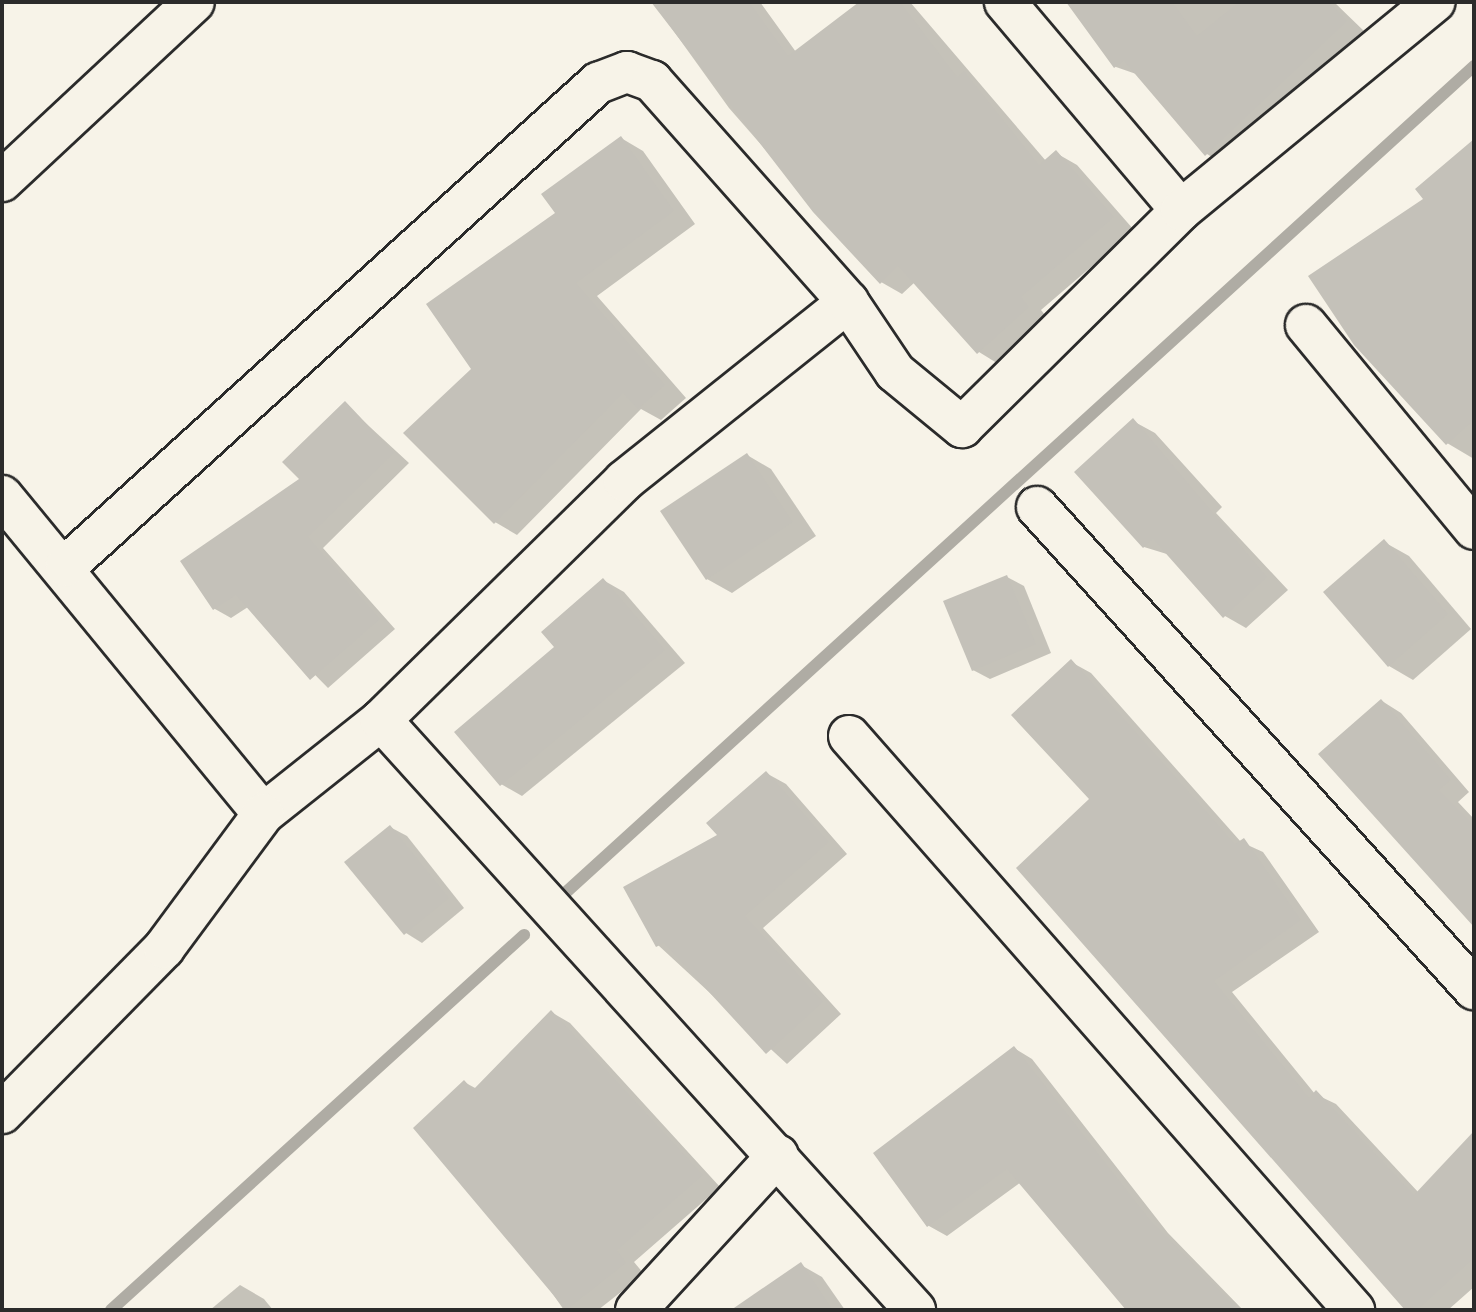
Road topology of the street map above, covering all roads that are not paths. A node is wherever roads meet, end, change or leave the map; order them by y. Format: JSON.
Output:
{"nodes":[{"id":1,"x":194,"y":2,"type":"edge"},
{"id":2,"x":1005,"y":2,"type":"edge"},
{"id":3,"x":1434,"y":2,"type":"edge"},
{"id":4,"x":2,"y":181,"type":"edge"},
{"id":5,"x":1181,"y":210,"type":"junction"},
{"id":6,"x":848,"y":302,"type":"junction"},
{"id":7,"x":1306,"y":325,"type":"dead end"},
{"id":8,"x":2,"y":496,"type":"edge"},
{"id":9,"x":1037,"y":507,"type":"dead end"},
{"id":10,"x":1474,"y":529,"type":"edge"},
{"id":11,"x":66,"y":566,"type":"junction"},
{"id":12,"x":381,"y":720,"type":"junction"},
{"id":13,"x":849,"y":736,"type":"dead end"},
{"id":14,"x":263,"y":814,"type":"junction"},
{"id":15,"x":1474,"y":989,"type":"edge"},
{"id":16,"x":2,"y":1113,"type":"edge"},
{"id":17,"x":778,"y":1155,"type":"junction"},
{"id":18,"x":636,"y":1310,"type":"edge"},
{"id":19,"x":915,"y":1310,"type":"edge"},
{"id":20,"x":1354,"y":1310,"type":"edge"}],
"edges":[{"from":1,"to":4,"type":"street"},
{"from":2,"to":5,"type":"street"},
{"from":3,"to":5,"type":"street"},
{"from":5,"to":6,"type":"street"},
{"from":6,"to":11,"type":"street"},
{"from":6,"to":12,"type":"street"},
{"from":7,"to":10,"type":"street"},
{"from":8,"to":11,"type":"street"},
{"from":9,"to":15,"type":"street"},
{"from":11,"to":14,"type":"street"},
{"from":12,"to":14,"type":"street"},
{"from":12,"to":17,"type":"street"},
{"from":13,"to":20,"type":"street"},
{"from":14,"to":16,"type":"street"},
{"from":17,"to":18,"type":"street"},
{"from":17,"to":19,"type":"street"}]}
